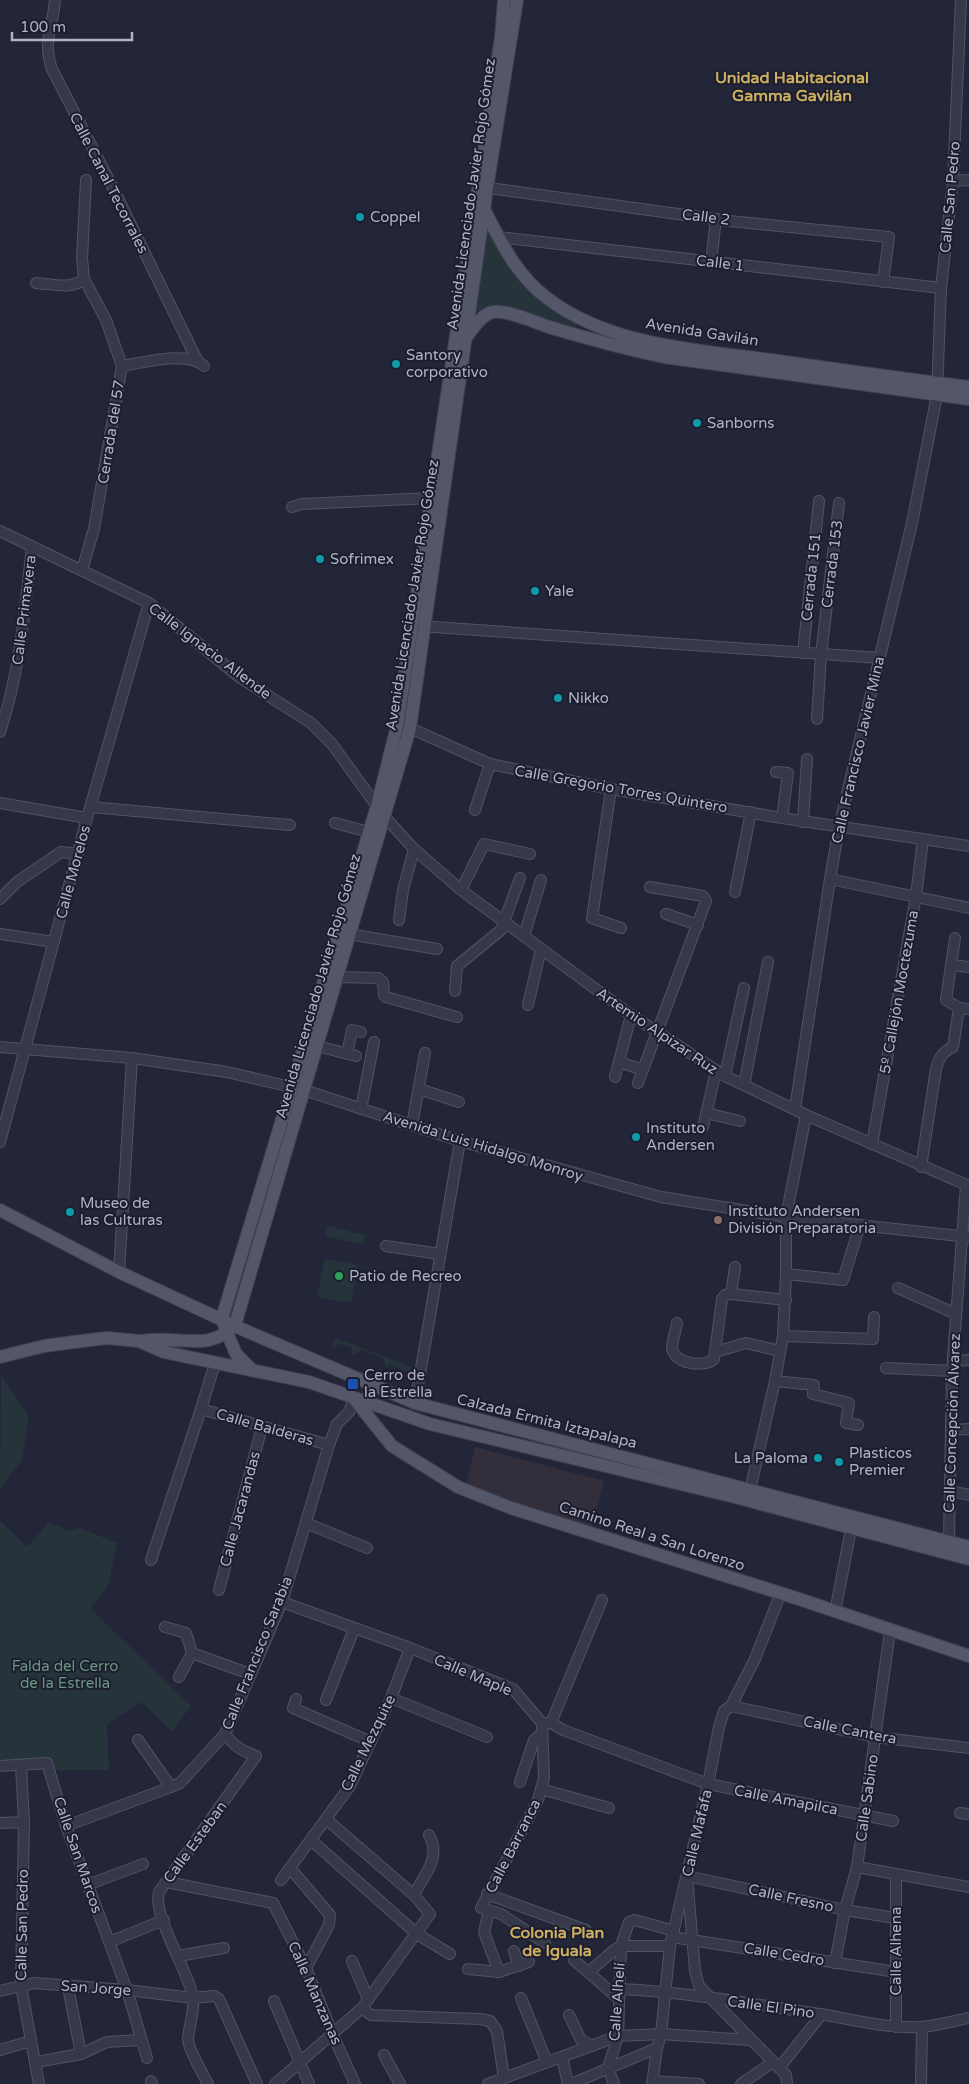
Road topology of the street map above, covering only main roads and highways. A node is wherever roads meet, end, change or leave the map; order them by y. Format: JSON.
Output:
{"nodes":[{"id":1,"x":504,"y":0,"type":"edge"},
{"id":2,"x":517,"y":0,"type":"edge"},
{"id":3,"x":483,"y":188,"type":"junction"},
{"id":4,"x":484,"y":209,"type":"junction"},
{"id":5,"x":477,"y":226,"type":"junction"},
{"id":6,"x":465,"y":311,"type":"junction"},
{"id":7,"x":488,"y":314,"type":"junction"},
{"id":8,"x":590,"y":324,"type":"junction"},
{"id":9,"x":466,"y":337,"type":"junction"},
{"id":10,"x":585,"y":337,"type":"junction"},
{"id":11,"x":632,"y":344,"type":"junction"},
{"id":12,"x":969,"y":387,"type":"edge"},
{"id":13,"x":938,"y":389,"type":"junction"},
{"id":14,"x":969,"y":399,"type":"edge"},
{"id":15,"x":418,"y":626,"type":"junction"},
{"id":16,"x":380,"y":811,"type":"junction"},
{"id":17,"x":0,"y":1210,"type":"edge"},
{"id":18,"x":248,"y":1260,"type":"junction"},
{"id":19,"x":222,"y":1318,"type":"junction"},
{"id":20,"x":230,"y":1328,"type":"junction"},
{"id":21,"x":139,"y":1341,"type":"junction"},
{"id":22,"x":0,"y":1357,"type":"edge"},
{"id":23,"x":262,"y":1373,"type":"junction"},
{"id":24,"x":354,"y":1398,"type":"junction"},
{"id":25,"x":969,"y":1547,"type":"edge"},
{"id":26,"x":969,"y":1559,"type":"edge"},
{"id":27,"x":969,"y":1656,"type":"edge"}],
"edges":[{"from":1,"to":3,"type":"main road","name":"Avenida Licenciado Javier Rojo Gómez"},
{"from":2,"to":3,"type":"main road","name":"Avenida Licenciado Javier Rojo Gómez"},
{"from":3,"to":4,"type":"main road","name":"Avenida Licenciado Javier Rojo Gómez"},
{"from":3,"to":5,"type":"main road","name":"Avenida Licenciado Javier Rojo Gómez"},
{"from":4,"to":5,"type":"main road","name":"Avenida Licenciado Javier Rojo Gómez"},
{"from":4,"to":8,"type":"main road","name":"Avenida Gavilán"},
{"from":5,"to":6,"type":"main road","name":"Avenida Licenciado Javier Rojo Gómez"},
{"from":6,"to":7,"type":"main road","name":"Avenida Gavilán"},
{"from":6,"to":9,"type":"main road","name":"Avenida Licenciado Javier Rojo Gómez"},
{"from":6,"to":15,"type":"main road","name":"Avenida Licenciado Javier Rojo Gómez"},
{"from":7,"to":9,"type":"main road"},
{"from":7,"to":10,"type":"main road","name":"Avenida Gavilán"},
{"from":8,"to":10,"type":"main road"},
{"from":8,"to":11,"type":"main road","name":"Avenida Gavilán"},
{"from":9,"to":15,"type":"main road","name":"Avenida Licenciado Javier Rojo Gómez"},
{"from":10,"to":11,"type":"main road","name":"Avenida Gavilán"},
{"from":11,"to":13,"type":"main road","name":"Avenida Gavilán"},
{"from":12,"to":13,"type":"main road","name":"Avenida Gavilán"},
{"from":13,"to":14,"type":"main road","name":"Avenida Gavilán"},
{"from":15,"to":16,"type":"main road","name":"Avenida Licenciado Javier Rojo Gómez"},
{"from":15,"to":16,"type":"main road","name":"Avenida Licenciado Javier Rojo Gómez"},
{"from":16,"to":18,"type":"main road","name":"Avenida Licenciado Javier Rojo Gómez"},
{"from":16,"to":18,"type":"main road","name":"Avenida Licenciado Javier Rojo Gómez"},
{"from":17,"to":19,"type":"main road"},
{"from":18,"to":19,"type":"main road","name":"Avenida Licenciado Javier Rojo Gómez"},
{"from":18,"to":20,"type":"main road","name":"Avenida Licenciado Javier Rojo Gómez"},
{"from":19,"to":20,"type":"main road"},
{"from":20,"to":21,"type":"main road"},
{"from":20,"to":23,"type":"main road"},
{"from":20,"to":25,"type":"main road","name":"Calzada Ermita Iztapalapa"},
{"from":21,"to":22,"type":"main road","name":"Calzada Ermita Iztapalapa"},
{"from":21,"to":23,"type":"main road","name":"Calzada Ermita Iztapalapa"},
{"from":23,"to":24,"type":"main road","name":"Calzada Ermita Iztapalapa"},
{"from":24,"to":26,"type":"main road","name":"Calzada Ermita Iztapalapa"},
{"from":24,"to":27,"type":"main road","name":"Camino Real a San Lorenzo"}]}
